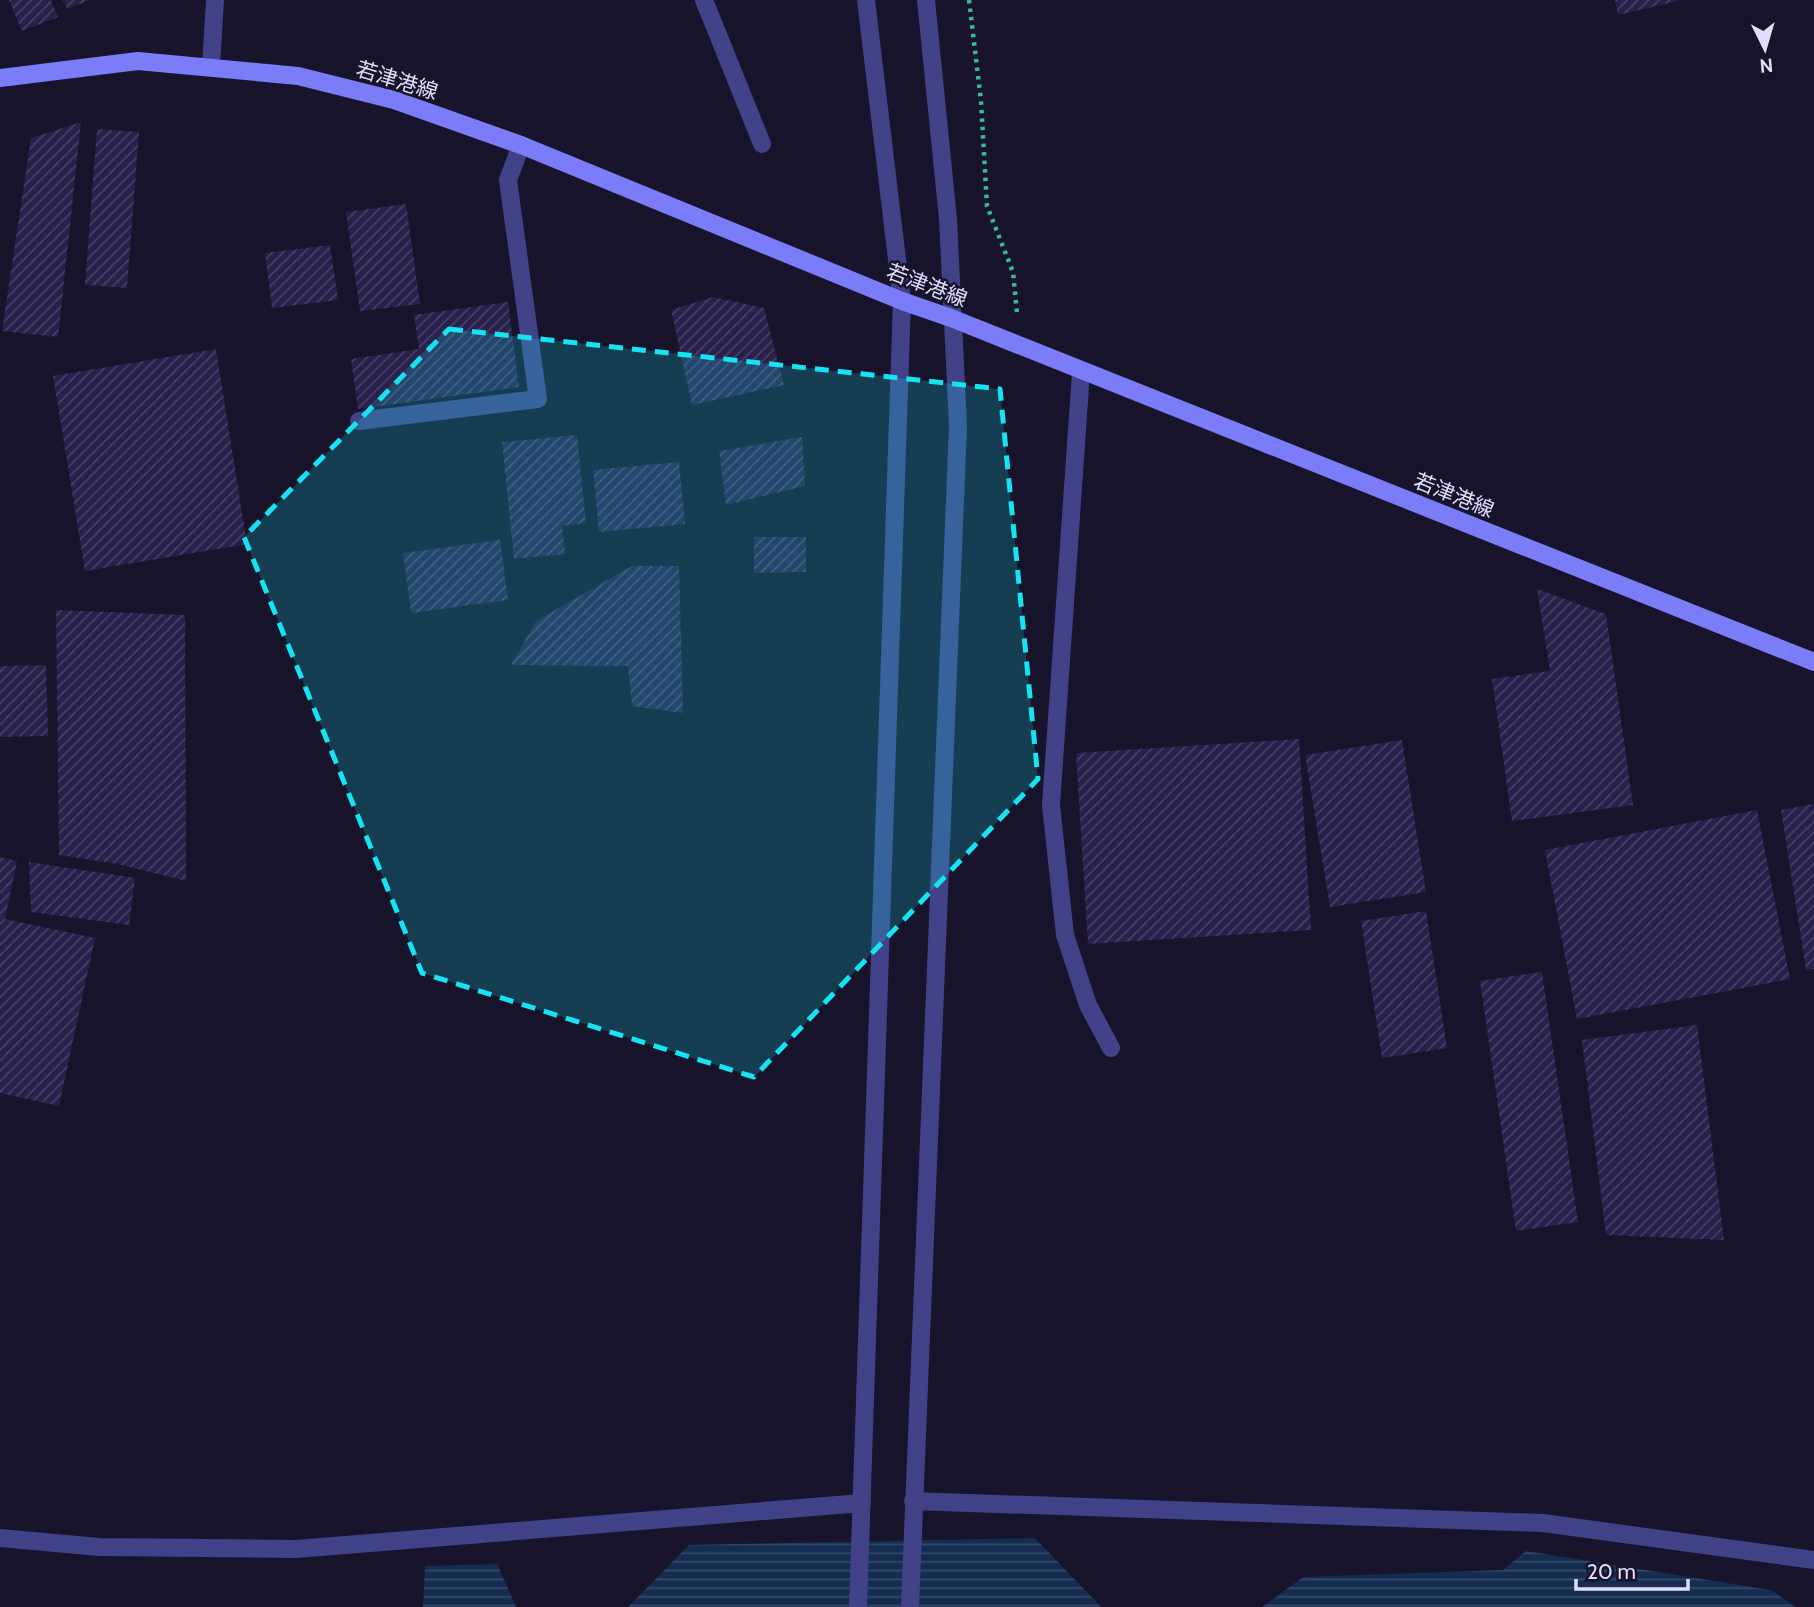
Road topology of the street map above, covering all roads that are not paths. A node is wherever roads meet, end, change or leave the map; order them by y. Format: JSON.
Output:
{"nodes":[{"id":1,"x":215,"y":0,"type":"edge"},
{"id":2,"x":704,"y":0,"type":"edge"},
{"id":3,"x":866,"y":0,"type":"edge"},
{"id":4,"x":926,"y":0,"type":"edge"},
{"id":5,"x":211,"y":65,"type":"junction"},
{"id":6,"x":0,"y":78,"type":"edge"},
{"id":7,"x":762,"y":144,"type":"dead end"},
{"id":8,"x":521,"y":145,"type":"junction"},
{"id":9,"x":902,"y":301,"type":"junction"},
{"id":10,"x":951,"y":318,"type":"junction"},
{"id":11,"x":1081,"y":372,"type":"junction"},
{"id":12,"x":359,"y":421,"type":"dead end"},
{"id":13,"x":1814,"y":662,"type":"edge"},
{"id":14,"x":1111,"y":1048,"type":"dead end"},
{"id":15,"x":913,"y":1501,"type":"junction"},
{"id":16,"x":862,"y":1503,"type":"junction"},
{"id":17,"x":0,"y":1538,"type":"edge"},
{"id":18,"x":1814,"y":1560,"type":"edge"},
{"id":19,"x":858,"y":1607,"type":"edge"},
{"id":20,"x":910,"y":1607,"type":"edge"}],
"edges":[{"from":1,"to":5,"type":"street"},
{"from":2,"to":7,"type":"street"},
{"from":3,"to":9,"type":"street"},
{"from":4,"to":10,"type":"street"},
{"from":5,"to":6,"type":"main road","name":"若津港線"},
{"from":5,"to":8,"type":"main road","name":"若津港線"},
{"from":8,"to":9,"type":"main road","name":"若津港線"},
{"from":8,"to":12,"type":"street"},
{"from":9,"to":10,"type":"main road","name":"若津港線"},
{"from":9,"to":16,"type":"street"},
{"from":10,"to":11,"type":"main road","name":"若津港線"},
{"from":10,"to":15,"type":"street"},
{"from":11,"to":13,"type":"main road","name":"若津港線"},
{"from":11,"to":14,"type":"street"},
{"from":15,"to":18,"type":"street"},
{"from":15,"to":20,"type":"street"},
{"from":16,"to":17,"type":"street"},
{"from":16,"to":19,"type":"street"}]}
